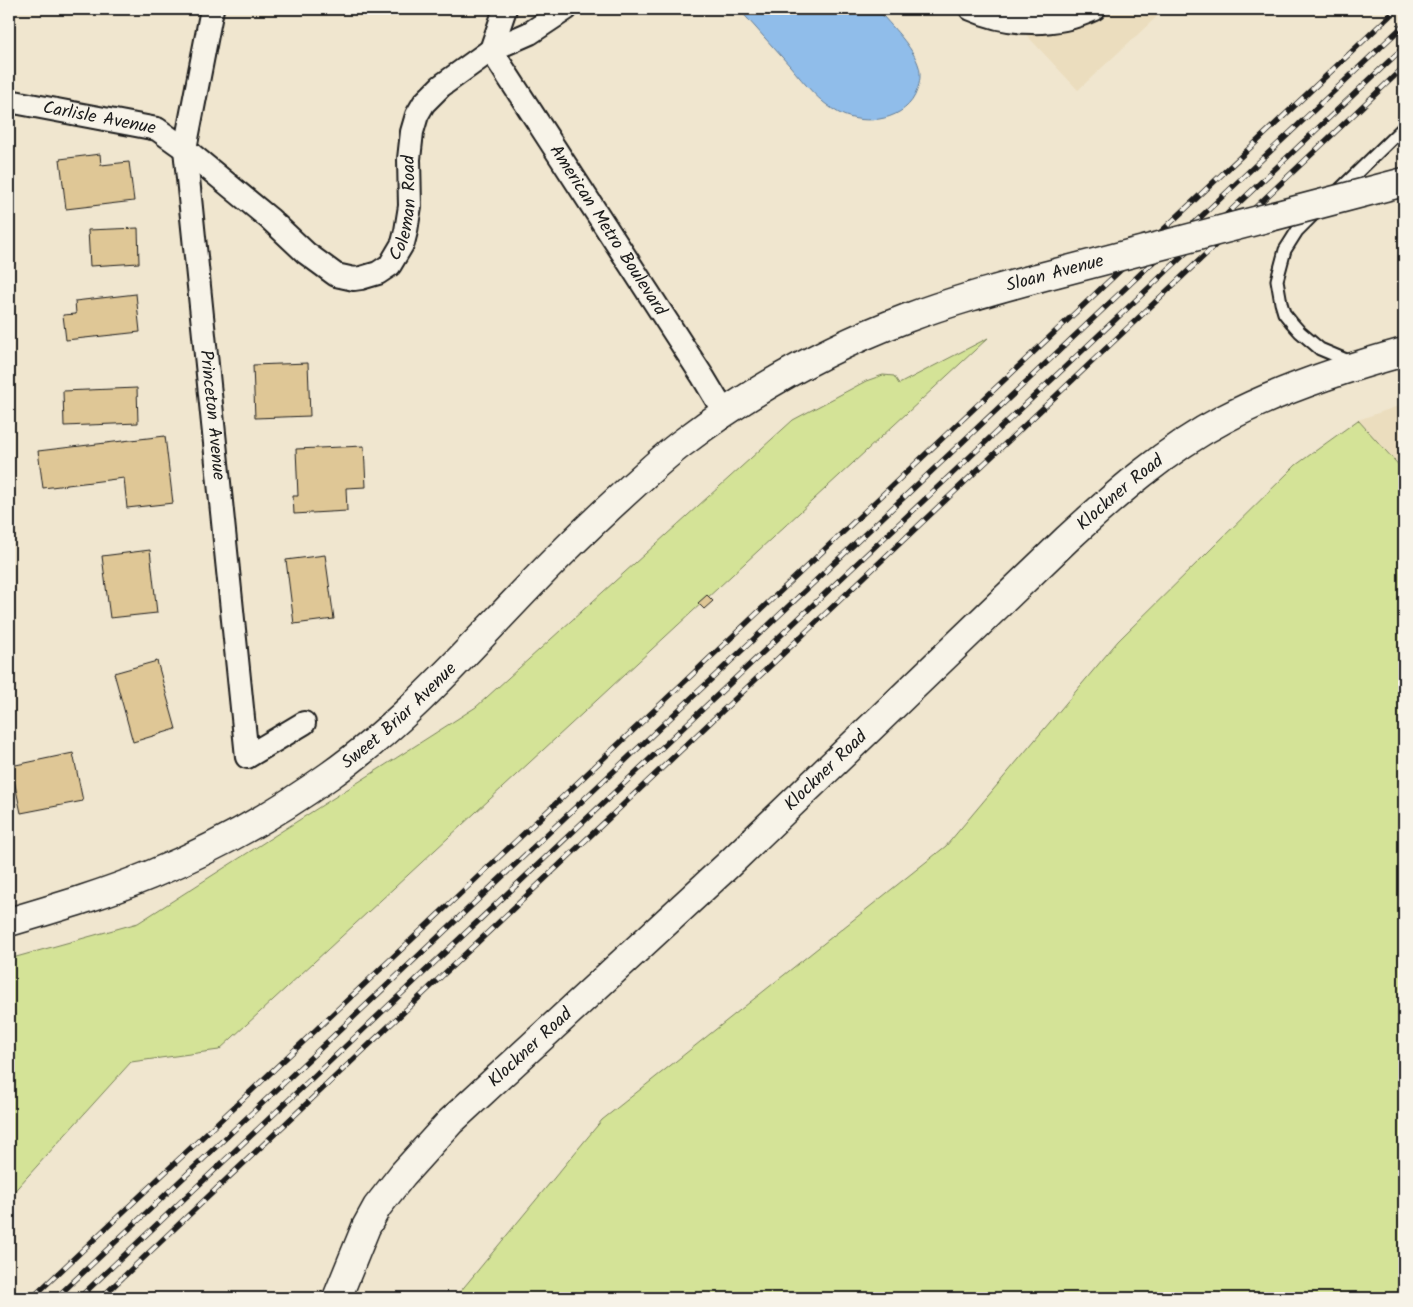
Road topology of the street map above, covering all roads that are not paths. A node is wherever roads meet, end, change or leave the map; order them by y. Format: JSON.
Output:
{"nodes":[{"id":1,"x":212,"y":9,"type":"edge"},
{"id":2,"x":504,"y":9,"type":"edge"},
{"id":3,"x":566,"y":9,"type":"edge"},
{"id":4,"x":972,"y":9,"type":"edge"},
{"id":5,"x":1094,"y":9,"type":"edge"},
{"id":6,"x":490,"y":50,"type":"junction"},
{"id":7,"x":9,"y":101,"type":"edge"},
{"id":8,"x":1404,"y":127,"type":"edge"},
{"id":9,"x":185,"y":149,"type":"junction"},
{"id":10,"x":1404,"y":182,"type":"edge"},
{"id":11,"x":1404,"y":352,"type":"edge"},
{"id":12,"x":1358,"y":365,"type":"junction"},
{"id":13,"x":724,"y":412,"type":"junction"},
{"id":14,"x":304,"y":723,"type":"dead end"},
{"id":15,"x":9,"y":922,"type":"edge"},
{"id":16,"x":337,"y":1298,"type":"edge"}],
"edges":[{"from":1,"to":9,"type":"street","name":"Princeton Avenue"},
{"from":2,"to":6,"type":"street"},
{"from":3,"to":6,"type":"street"},
{"from":4,"to":5,"type":"street"},
{"from":6,"to":9,"type":"street","name":"Coleman Road"},
{"from":6,"to":13,"type":"street","name":"American Metro Boulevard"},
{"from":7,"to":9,"type":"street","name":"Carlisle Avenue"},
{"from":8,"to":12,"type":"lane"},
{"from":9,"to":14,"type":"street","name":"Princeton Avenue"},
{"from":10,"to":13,"type":"main road","name":"Sloan Avenue","bridge":true},
{"from":11,"to":12,"type":"main road","name":"Klockner Road"},
{"from":12,"to":16,"type":"main road","name":"Klockner Road"},
{"from":13,"to":15,"type":"main road","name":"Sweet Briar Avenue"}]}
